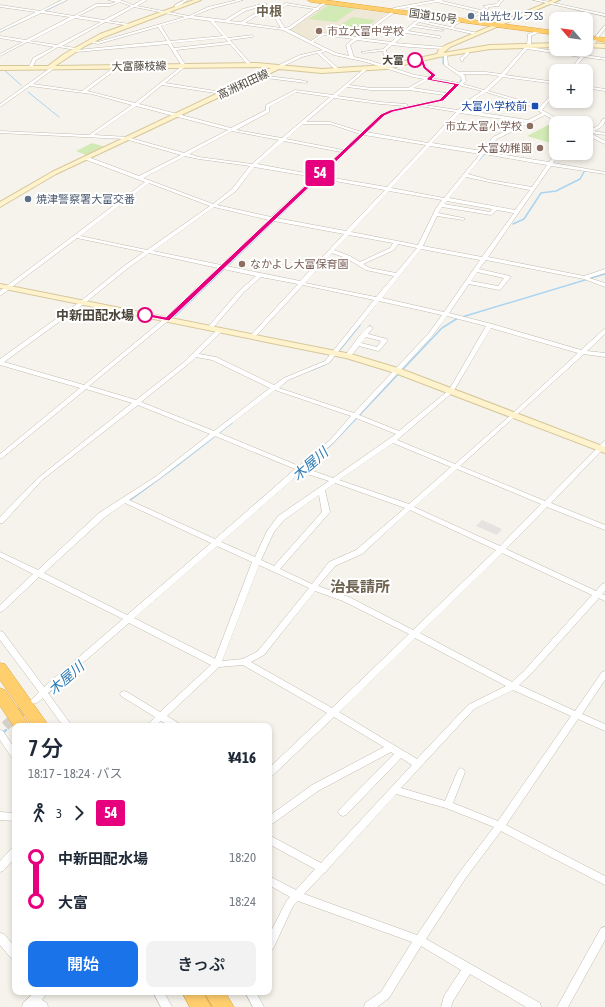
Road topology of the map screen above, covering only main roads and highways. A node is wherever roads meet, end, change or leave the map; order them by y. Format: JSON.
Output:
{"nodes":[{"id":1,"x":308,"y":1,"type":"edge"},
{"id":2,"x":330,"y":1,"type":"edge"},
{"id":3,"x":394,"y":10,"type":"junction"},
{"id":4,"x":464,"y":20,"type":"junction"},
{"id":5,"x":498,"y":24,"type":"junction"},
{"id":6,"x":549,"y":31,"type":"edge"},
{"id":7,"x":549,"y":32,"type":"edge"},
{"id":8,"x":593,"y":37,"type":"edge"},
{"id":9,"x":605,"y":39,"type":"edge"},
{"id":10,"x":0,"y":668,"type":"edge"},
{"id":11,"x":0,"y":694,"type":"edge"},
{"id":12,"x":20,"y":723,"type":"edge"},
{"id":13,"x":39,"y":723,"type":"edge"},
{"id":14,"x":194,"y":995,"type":"edge"},
{"id":15,"x":216,"y":995,"type":"edge"},
{"id":16,"x":201,"y":1007,"type":"edge"},
{"id":17,"x":224,"y":1007,"type":"edge"}],
"edges":[{"from":1,"to":2,"type":"highway","name":"国道150号"},
{"from":2,"to":3,"type":"highway","name":"国道150号"},
{"from":3,"to":4,"type":"highway","name":"国道150号"},
{"from":3,"to":4,"type":"highway","name":"国道150号"},
{"from":4,"to":5,"type":"highway","name":"国道150号"},
{"from":5,"to":6,"type":"highway","name":"国道150号"},
{"from":5,"to":7,"type":"highway","name":"国道150号"},
{"from":8,"to":9,"type":"highway"},
{"from":10,"to":13,"type":"highway"},
{"from":11,"to":12,"type":"highway"},
{"from":14,"to":16,"type":"highway"},
{"from":15,"to":17,"type":"highway"}]}
